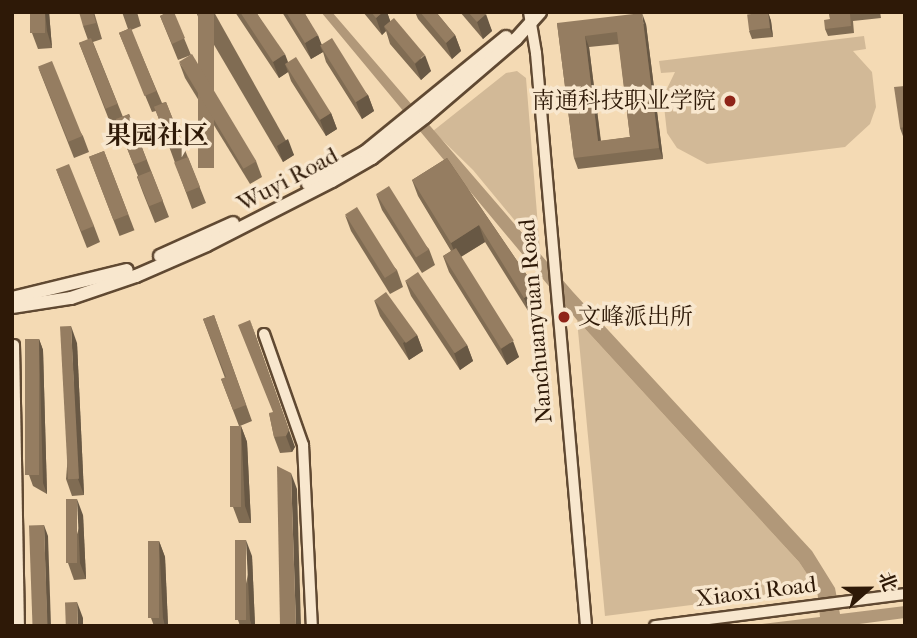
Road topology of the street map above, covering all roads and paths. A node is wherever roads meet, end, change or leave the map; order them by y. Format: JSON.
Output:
{"nodes":[{"id":1,"x":532,"y":15,"type":"edge"},
{"id":2,"x":408,"y":124,"type":"junction"},
{"id":3,"x":12,"y":298,"type":"edge"},
{"id":4,"x":12,"y":307,"type":"edge"},
{"id":5,"x":264,"y":334,"type":"dead end"},
{"id":6,"x":14,"y":345,"type":"dead end"},
{"id":7,"x":905,"y":594,"type":"edge"},
{"id":8,"x":19,"y":626,"type":"edge"},
{"id":9,"x":312,"y":626,"type":"edge"},
{"id":10,"x":585,"y":626,"type":"edge"},
{"id":11,"x":655,"y":626,"type":"edge"}],
"edges":[{"from":1,"to":2,"type":"main road","name":"Wuyi Road"},
{"from":1,"to":10,"type":"street","name":"Nanchuanyuan Road"},
{"from":2,"to":3,"type":"main road","name":"Wuyi Road"},
{"from":2,"to":4,"type":"main road","name":"Wuyi Road"},
{"from":5,"to":9,"type":"street"},
{"from":6,"to":8,"type":"street"},
{"from":7,"to":11,"type":"street","name":"Xiaoxi Road"}]}
